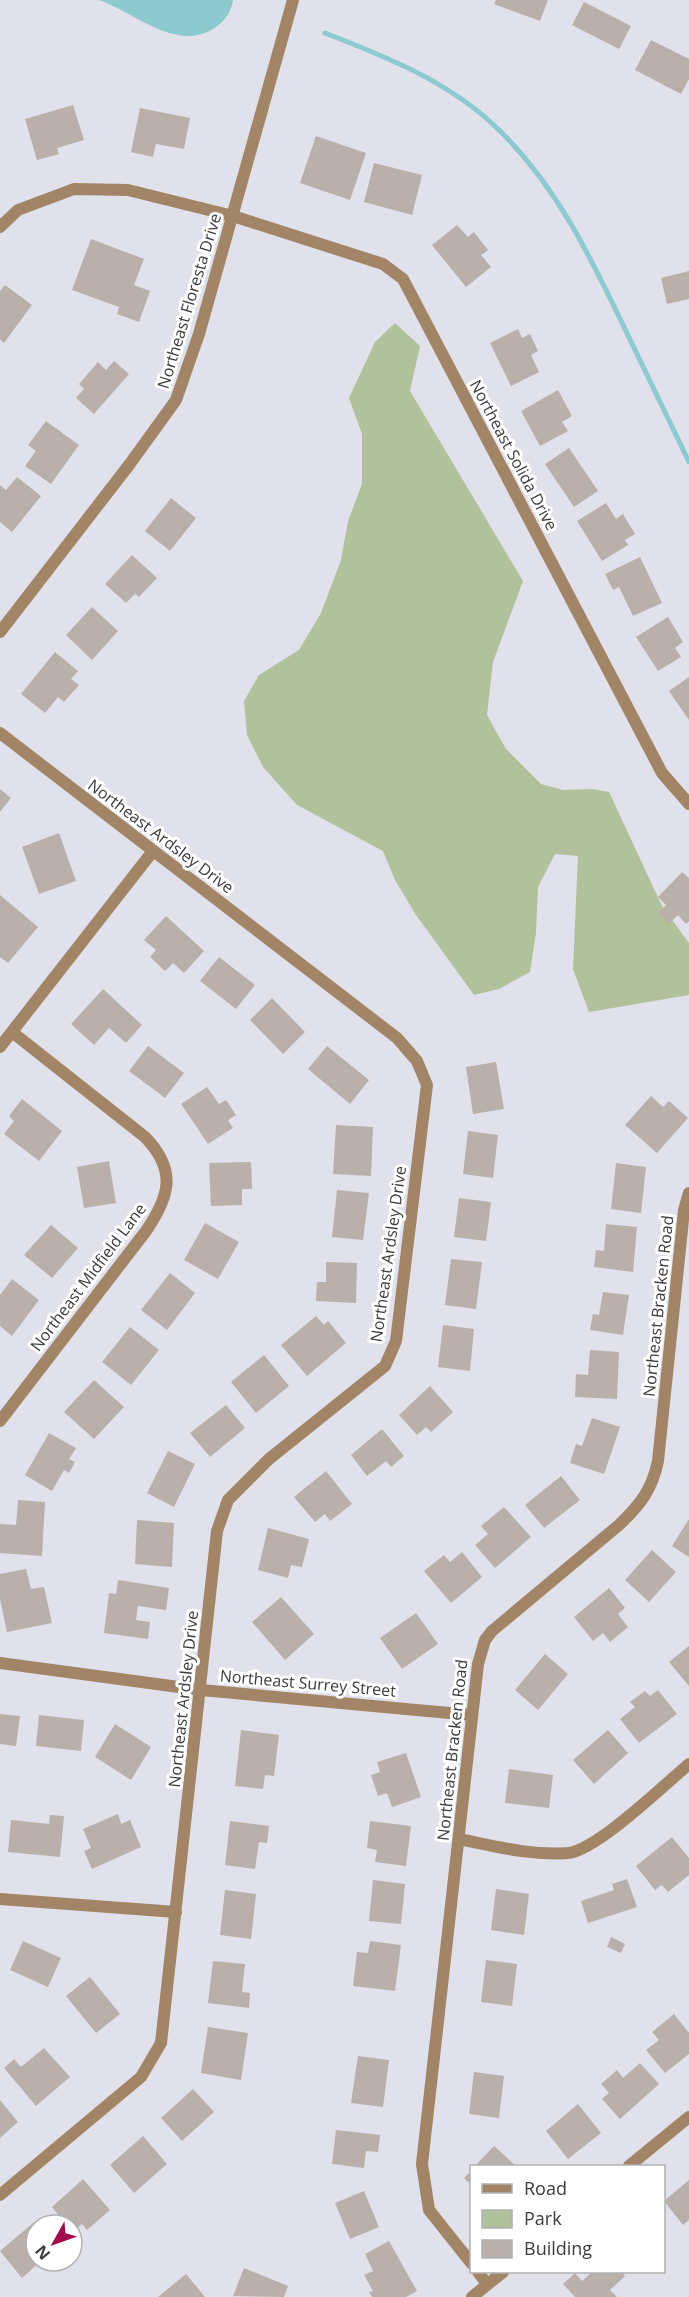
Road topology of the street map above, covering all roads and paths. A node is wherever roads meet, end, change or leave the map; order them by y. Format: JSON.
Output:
{"nodes":[{"id":1,"x":293,"y":0,"type":"edge"},
{"id":2,"x":232,"y":216,"type":"junction"},
{"id":3,"x":0,"y":227,"type":"edge"},
{"id":4,"x":0,"y":632,"type":"edge"},
{"id":5,"x":0,"y":734,"type":"edge"},
{"id":6,"x":689,"y":804,"type":"edge"},
{"id":7,"x":153,"y":851,"type":"junction"},
{"id":8,"x":12,"y":1032,"type":"junction"},
{"id":9,"x":0,"y":1047,"type":"edge"},
{"id":10,"x":689,"y":1193,"type":"edge"},
{"id":11,"x":0,"y":1421,"type":"edge"},
{"id":12,"x":0,"y":1663,"type":"edge"},
{"id":13,"x":201,"y":1690,"type":"junction"},
{"id":14,"x":471,"y":1715,"type":"junction"},
{"id":15,"x":689,"y":1764,"type":"edge"},
{"id":16,"x":459,"y":1839,"type":"junction"},
{"id":17,"x":0,"y":1899,"type":"edge"},
{"id":18,"x":176,"y":1912,"type":"junction"},
{"id":19,"x":689,"y":2117,"type":"edge"},
{"id":20,"x":630,"y":2165,"type":"edge"},
{"id":21,"x":0,"y":2195,"type":"edge"},
{"id":22,"x":470,"y":2263,"type":"edge"},
{"id":23,"x":479,"y":2273,"type":"edge"},
{"id":24,"x":501,"y":2273,"type":"edge"},
{"id":25,"x":488,"y":2284,"type":"junction"},
{"id":26,"x":472,"y":2297,"type":"edge"}],
"edges":[{"from":1,"to":2,"type":"street","name":"Northeast Floresta Drive"},
{"from":2,"to":3,"type":"street","name":"Northeast Solida Drive"},
{"from":2,"to":4,"type":"street","name":"Northeast Floresta Drive"},
{"from":2,"to":6,"type":"street","name":"Northeast Solida Drive"},
{"from":5,"to":7,"type":"street","name":"Northeast Ardsley Drive"},
{"from":7,"to":8,"type":"street"},
{"from":7,"to":13,"type":"street","name":"Northeast Ardsley Drive"},
{"from":8,"to":9,"type":"street"},
{"from":8,"to":11,"type":"street","name":"Northeast Midfield Lane"},
{"from":10,"to":14,"type":"street","name":"Northeast Bracken Road"},
{"from":12,"to":13,"type":"street","name":"Northeast Surrey Street"},
{"from":13,"to":14,"type":"street","name":"Northeast Surrey Street"},
{"from":13,"to":18,"type":"street","name":"Northeast Ardsley Drive"},
{"from":14,"to":16,"type":"street","name":"Northeast Bracken Road"},
{"from":15,"to":16,"type":"street"},
{"from":16,"to":22,"type":"street","name":"Northeast Bracken Road"},
{"from":17,"to":18,"type":"street"},
{"from":18,"to":21,"type":"street","name":"Northeast Ardsley Drive"},
{"from":19,"to":20,"type":"street"},
{"from":23,"to":25,"type":"street"},
{"from":24,"to":25,"type":"street"},
{"from":25,"to":26,"type":"street"}]}
